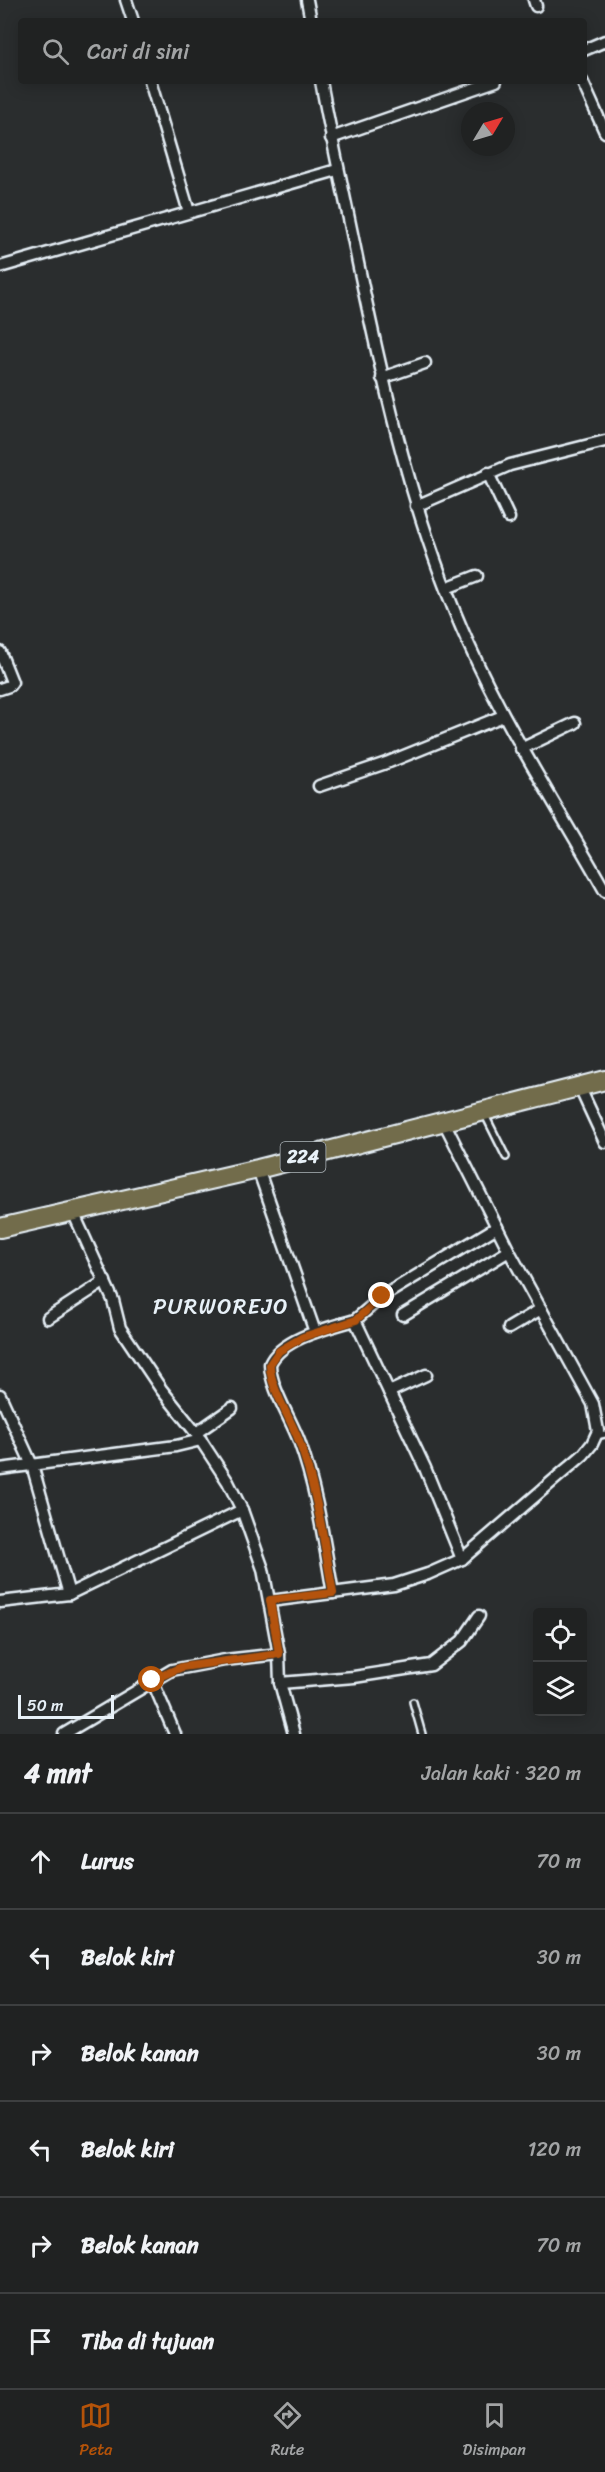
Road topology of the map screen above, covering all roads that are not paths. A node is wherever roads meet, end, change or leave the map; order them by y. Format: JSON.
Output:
{"nodes":[{"id":1,"x":126,"y":0,"type":"edge"},
{"id":2,"x":308,"y":0,"type":"edge"},
{"id":3,"x":132,"y":18,"type":"edge"},
{"id":4,"x":311,"y":18,"type":"edge"},
{"id":5,"x":605,"y":41,"type":"edge"},
{"id":6,"x":587,"y":49,"type":"edge"},
{"id":7,"x":151,"y":84,"type":"edge"},
{"id":8,"x":322,"y":84,"type":"edge"},
{"id":9,"x":487,"y":84,"type":"edge"},
{"id":10,"x":583,"y":84,"type":"edge"},
{"id":11,"x":605,"y":132,"type":"edge"},
{"id":12,"x":331,"y":138,"type":"junction"},
{"id":13,"x":337,"y":170,"type":"junction"},
{"id":14,"x":189,"y":212,"type":"junction"},
{"id":15,"x":0,"y":267,"type":"edge"},
{"id":16,"x":425,"y":363,"type":"dead end"},
{"id":17,"x":382,"y":378,"type":"junction"},
{"id":18,"x":605,"y":441,"type":"edge"},
{"id":19,"x":488,"y":473,"type":"junction"},
{"id":20,"x":416,"y":506,"type":"junction"},
{"id":21,"x":509,"y":518,"type":"dead end"},
{"id":22,"x":477,"y":576,"type":"dead end"},
{"id":23,"x":446,"y":588,"type":"junction"},
{"id":24,"x":0,"y":652,"type":"edge"},
{"id":25,"x":0,"y":689,"type":"edge"},
{"id":26,"x":503,"y":716,"type":"junction"},
{"id":27,"x":575,"y":723,"type":"dead end"},
{"id":28,"x":521,"y":749,"type":"junction"},
{"id":29,"x":319,"y":786,"type":"dead end"},
{"id":30,"x":605,"y":891,"type":"edge"},
{"id":31,"x":605,"y":1080,"type":"edge"},
{"id":32,"x":579,"y":1086,"type":"junction"},
{"id":33,"x":483,"y":1112,"type":"junction"},
{"id":34,"x":444,"y":1122,"type":"junction"},
{"id":35,"x":605,"y":1142,"type":"edge"},
{"id":36,"x":506,"y":1157,"type":"dead end"},
{"id":37,"x":258,"y":1169,"type":"junction"},
{"id":38,"x":73,"y":1212,"type":"junction"},
{"id":39,"x":497,"y":1227,"type":"junction"},
{"id":40,"x":0,"y":1228,"type":"edge"},
{"id":41,"x":509,"y":1251,"type":"junction"},
{"id":42,"x":105,"y":1281,"type":"junction"},
{"id":43,"x":541,"y":1309,"type":"junction"},
{"id":44,"x":402,"y":1315,"type":"dead end"},
{"id":45,"x":48,"y":1318,"type":"dead end"},
{"id":46,"x":356,"y":1320,"type":"junction"},
{"id":47,"x":509,"y":1328,"type":"dead end"},
{"id":48,"x":315,"y":1332,"type":"junction"},
{"id":49,"x":426,"y":1375,"type":"dead end"},
{"id":50,"x":390,"y":1392,"type":"junction"},
{"id":51,"x":0,"y":1395,"type":"edge"},
{"id":52,"x":232,"y":1408,"type":"dead end"},
{"id":53,"x":601,"y":1435,"type":"edge"},
{"id":54,"x":199,"y":1436,"type":"junction"},
{"id":55,"x":32,"y":1465,"type":"junction"},
{"id":56,"x":0,"y":1469,"type":"edge"},
{"id":57,"x":242,"y":1510,"type":"junction"},
{"id":58,"x":462,"y":1558,"type":"junction"},
{"id":59,"x":333,"y":1593,"type":"junction"},
{"id":60,"x":69,"y":1594,"type":"junction"},
{"id":61,"x":270,"y":1600,"type":"junction"},
{"id":62,"x":0,"y":1602,"type":"edge"},
{"id":63,"x":479,"y":1616,"type":"dead end"},
{"id":64,"x":279,"y":1654,"type":"junction"},
{"id":65,"x":152,"y":1680,"type":"junction"},
{"id":66,"x":280,"y":1683,"type":"junction"},
{"id":67,"x":413,"y":1702,"type":"dead end"},
{"id":68,"x":64,"y":1734,"type":"edge"},
{"id":69,"x":176,"y":1734,"type":"edge"},
{"id":70,"x":294,"y":1734,"type":"edge"},
{"id":71,"x":422,"y":1734,"type":"edge"}],
"edges":[{"from":1,"to":3,"type":"street"},
{"from":2,"to":4,"type":"street"},
{"from":5,"to":6,"type":"street"},
{"from":7,"to":14,"type":"street"},
{"from":8,"to":12,"type":"street"},
{"from":9,"to":12,"type":"street"},
{"from":10,"to":11,"type":"street"},
{"from":12,"to":13,"type":"street"},
{"from":13,"to":14,"type":"street"},
{"from":13,"to":17,"type":"street"},
{"from":14,"to":15,"type":"street"},
{"from":16,"to":17,"type":"street"},
{"from":17,"to":20,"type":"street"},
{"from":18,"to":19,"type":"street"},
{"from":19,"to":20,"type":"street"},
{"from":19,"to":21,"type":"street"},
{"from":20,"to":23,"type":"street"},
{"from":22,"to":23,"type":"street"},
{"from":23,"to":26,"type":"street"},
{"from":24,"to":25,"type":"street"},
{"from":26,"to":28,"type":"street"},
{"from":26,"to":29,"type":"street"},
{"from":27,"to":28,"type":"street"},
{"from":28,"to":30,"type":"street"},
{"from":31,"to":32,"type":"main road","number":"224"},
{"from":32,"to":33,"type":"main road","number":"224"},
{"from":32,"to":35,"type":"street"},
{"from":33,"to":34,"type":"main road","number":"224"},
{"from":33,"to":36,"type":"lane"},
{"from":34,"to":37,"type":"main road","number":"224"},
{"from":34,"to":39,"type":"street"},
{"from":37,"to":38,"type":"main road","number":"224"},
{"from":37,"to":48,"type":"street"},
{"from":38,"to":40,"type":"main road","number":"224"},
{"from":38,"to":42,"type":"street"},
{"from":39,"to":41,"type":"street"},
{"from":39,"to":46,"type":"street"},
{"from":41,"to":43,"type":"street"},
{"from":41,"to":44,"type":"street"},
{"from":42,"to":45,"type":"street"},
{"from":42,"to":54,"type":"street"},
{"from":43,"to":47,"type":"street"},
{"from":43,"to":53,"type":"street"},
{"from":46,"to":48,"type":"street"},
{"from":46,"to":50,"type":"street"},
{"from":48,"to":59,"type":"street"},
{"from":49,"to":50,"type":"street"},
{"from":50,"to":58,"type":"street"},
{"from":51,"to":55,"type":"street"},
{"from":52,"to":54,"type":"street"},
{"from":53,"to":58,"type":"street"},
{"from":54,"to":55,"type":"street"},
{"from":54,"to":57,"type":"street"},
{"from":55,"to":56,"type":"street"},
{"from":55,"to":60,"type":"street"},
{"from":57,"to":60,"type":"street"},
{"from":57,"to":61,"type":"street"},
{"from":58,"to":59,"type":"street"},
{"from":59,"to":61,"type":"street"},
{"from":60,"to":62,"type":"street"},
{"from":61,"to":64,"type":"street"},
{"from":63,"to":66,"type":"street"},
{"from":64,"to":65,"type":"street"},
{"from":64,"to":66,"type":"street"},
{"from":65,"to":68,"type":"street"},
{"from":65,"to":69,"type":"street"},
{"from":66,"to":70,"type":"street"},
{"from":67,"to":71,"type":"lane"}]}
